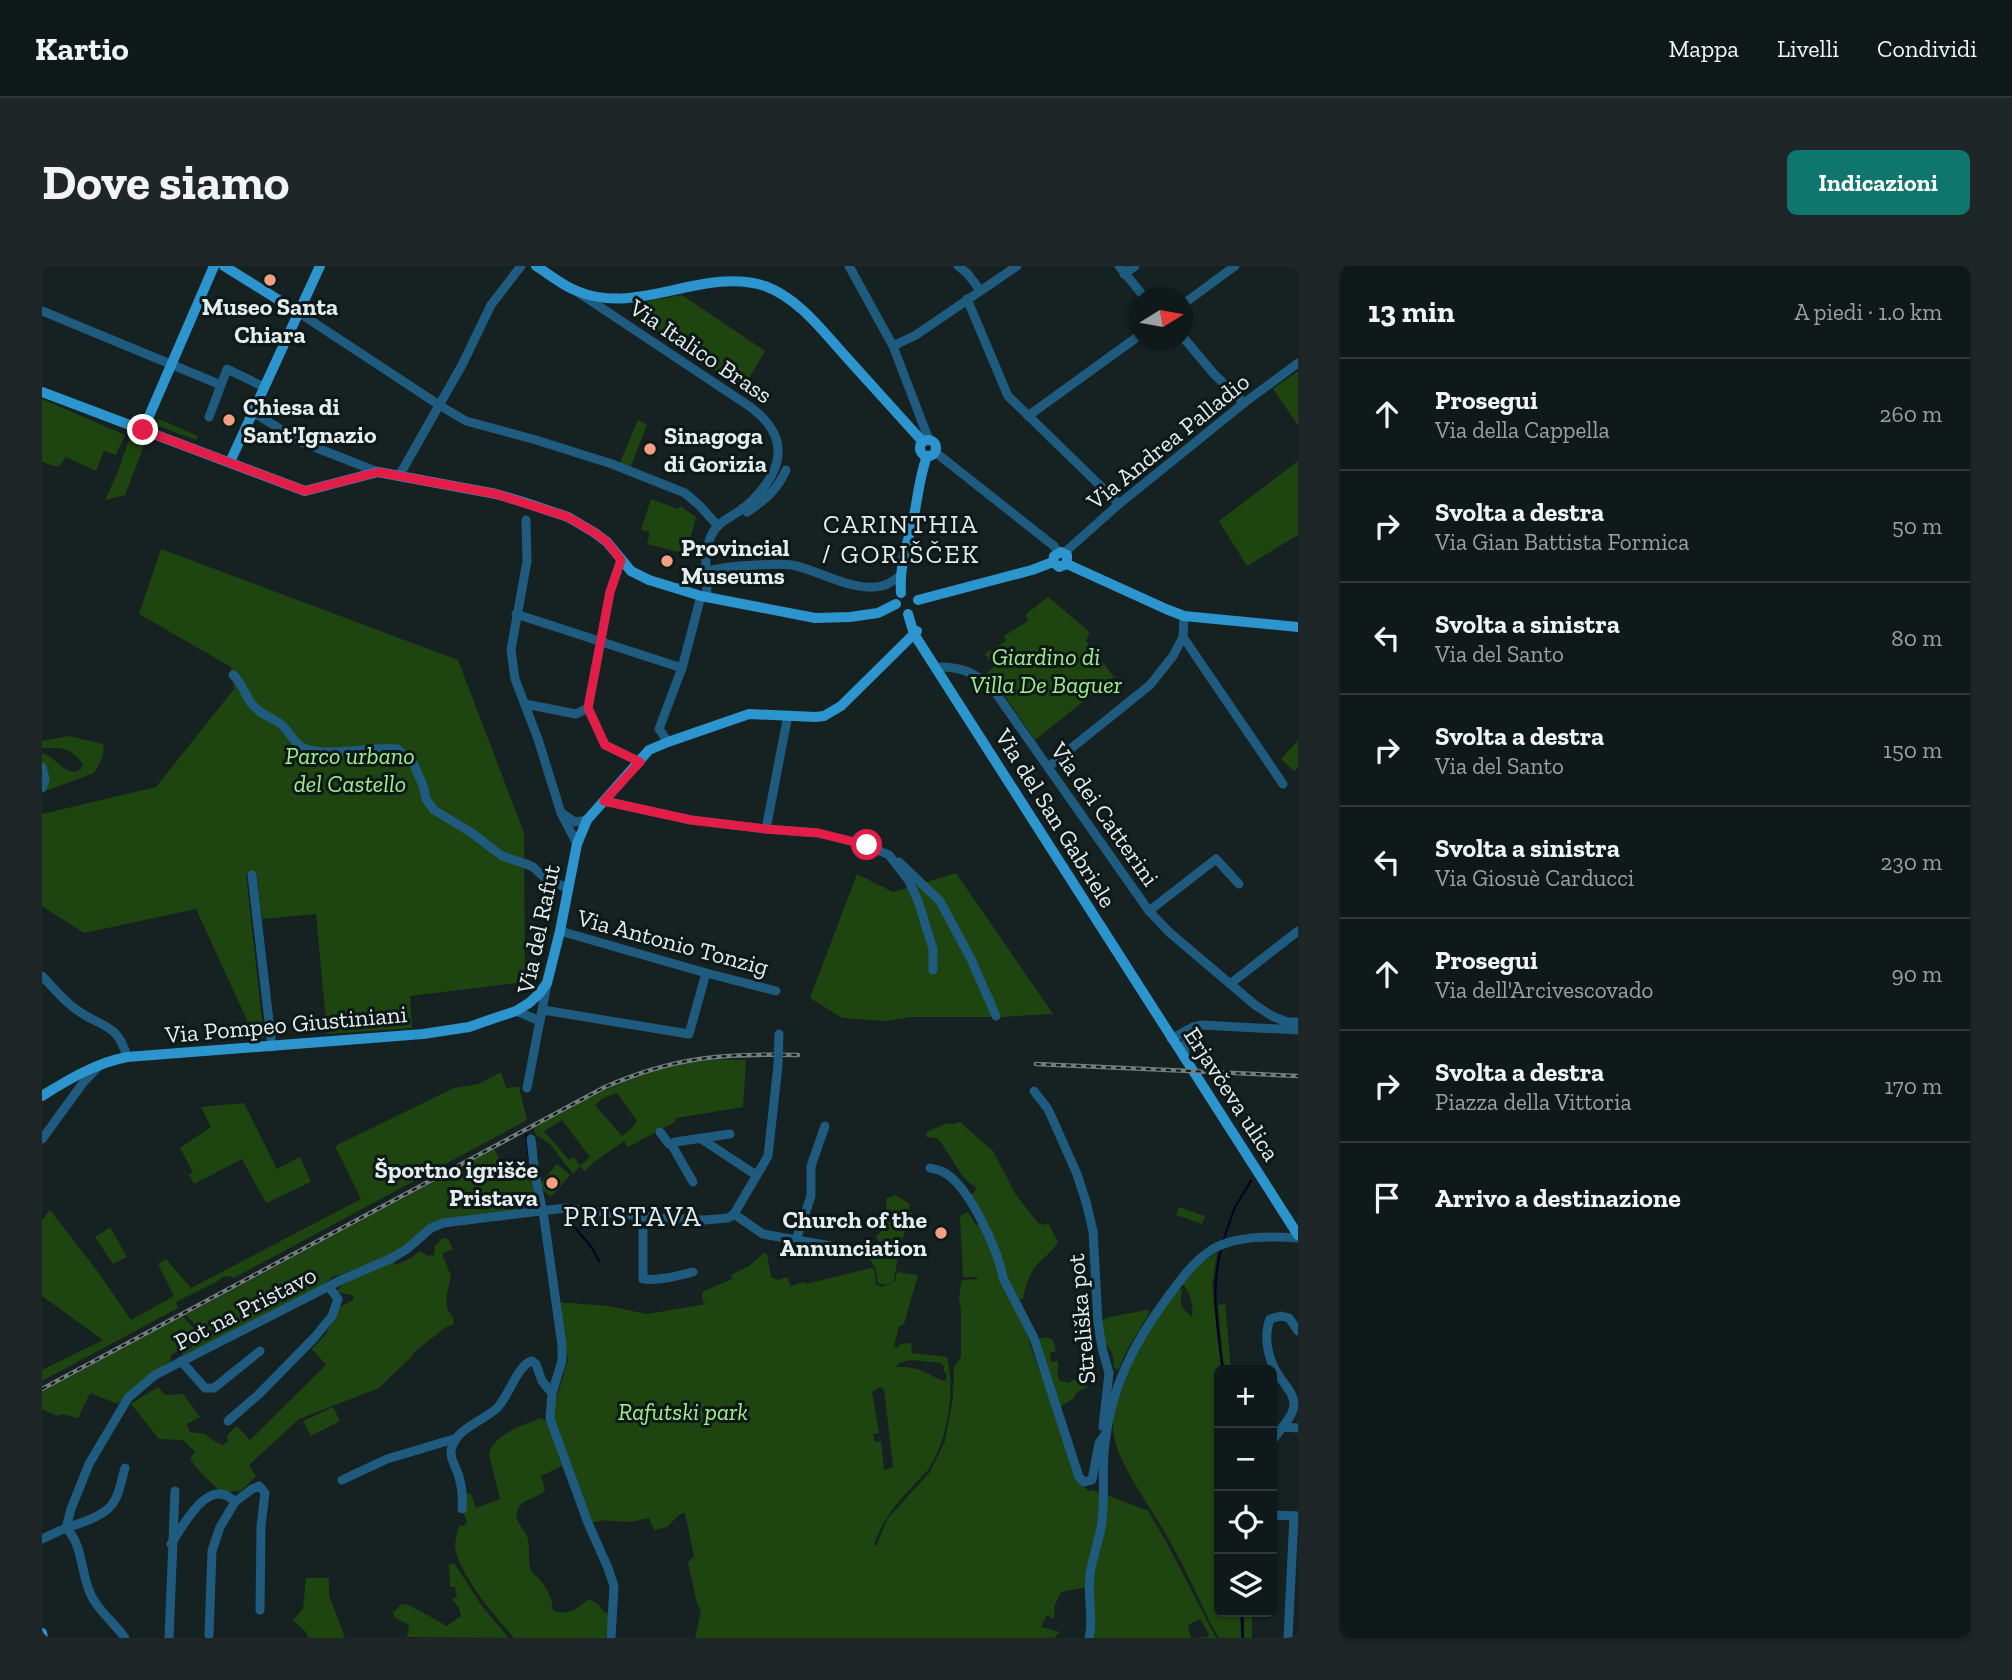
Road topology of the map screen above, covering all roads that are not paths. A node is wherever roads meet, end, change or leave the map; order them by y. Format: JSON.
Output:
{"nodes":[{"id":1,"x":214,"y":266,"type":"edge"},
{"id":2,"x":223,"y":266,"type":"edge"},
{"id":3,"x":320,"y":266,"type":"edge"},
{"id":4,"x":521,"y":266,"type":"edge"},
{"id":5,"x":536,"y":266,"type":"edge"},
{"id":6,"x":849,"y":266,"type":"edge"},
{"id":7,"x":958,"y":266,"type":"edge"},
{"id":8,"x":1017,"y":266,"type":"edge"},
{"id":9,"x":1135,"y":266,"type":"edge"},
{"id":10,"x":1235,"y":266,"type":"edge"},
{"id":11,"x":1122,"y":270,"type":"edge"},
{"id":12,"x":1136,"y":287,"type":"edge"},
{"id":13,"x":980,"y":290,"type":"junction"},
{"id":14,"x":576,"y":291,"type":"junction"},
{"id":15,"x":1193,"y":297,"type":"edge"},
{"id":16,"x":620,"y":298,"type":"junction"},
{"id":17,"x":967,"y":299,"type":"junction"},
{"id":18,"x":42,"y":311,"type":"edge"},
{"id":19,"x":298,"y":312,"type":"junction"},
{"id":20,"x":617,"y":319,"type":"junction"},
{"id":21,"x":1130,"y":342,"type":"edge"},
{"id":22,"x":893,"y":346,"type":"junction"},
{"id":23,"x":1193,"y":349,"type":"edge"},
{"id":24,"x":1298,"y":363,"type":"edge"},
{"id":25,"x":172,"y":365,"type":"junction"},
{"id":26,"x":221,"y":385,"type":"junction"},
{"id":27,"x":264,"y":387,"type":"junction"},
{"id":28,"x":42,"y":392,"type":"edge"},
{"id":29,"x":914,"y":402,"type":"junction"},
{"id":30,"x":1244,"y":403,"type":"junction"},
{"id":31,"x":439,"y":405,"type":"junction"},
{"id":32,"x":253,"y":412,"type":"junction"},
{"id":33,"x":896,"y":412,"type":"junction"},
{"id":34,"x":1028,"y":416,"type":"junction"},
{"id":35,"x":209,"y":417,"type":"dead end"},
{"id":36,"x":143,"y":430,"type":"junction"},
{"id":37,"x":926,"y":441,"type":"junction"},
{"id":38,"x":931,"y":454,"type":"junction"},
{"id":39,"x":230,"y":462,"type":"junction"},
{"id":40,"x":786,"y":470,"type":"dead end"},
{"id":41,"x":378,"y":472,"type":"junction"},
{"id":42,"x":399,"y":477,"type":"junction"},
{"id":43,"x":1119,"y":504,"type":"junction"},
{"id":44,"x":743,"y":508,"type":"junction"},
{"id":45,"x":524,"y":510,"type":"junction"},
{"id":46,"x":718,"y":526,"type":"junction"},
{"id":47,"x":1061,"y":558,"type":"junction"},
{"id":48,"x":621,"y":560,"type":"junction"},
{"id":49,"x":707,"y":572,"type":"junction"},
{"id":50,"x":900,"y":576,"type":"junction"},
{"id":51,"x":677,"y":589,"type":"junction"},
{"id":52,"x":704,"y":597,"type":"junction"},
{"id":53,"x":898,"y":598,"type":"junction"},
{"id":54,"x":918,"y":600,"type":"junction"},
{"id":55,"x":516,"y":614,"type":"junction"},
{"id":56,"x":909,"y":614,"type":"junction"},
{"id":57,"x":1184,"y":616,"type":"junction"},
{"id":58,"x":1298,"y":627,"type":"edge"},
{"id":59,"x":916,"y":633,"type":"junction"},
{"id":60,"x":1183,"y":637,"type":"junction"},
{"id":61,"x":600,"y":643,"type":"junction"},
{"id":62,"x":935,"y":667,"type":"junction"},
{"id":63,"x":682,"y":668,"type":"junction"},
{"id":64,"x":233,"y":675,"type":"dead end"},
{"id":65,"x":525,"y":704,"type":"junction"},
{"id":66,"x":588,"y":708,"type":"junction"},
{"id":67,"x":788,"y":715,"type":"junction"},
{"id":68,"x":668,"y":742,"type":"junction"},
{"id":69,"x":640,"y":762,"type":"junction"},
{"id":70,"x":42,"y":767,"type":"edge"},
{"id":71,"x":1048,"y":767,"type":"junction"},
{"id":72,"x":1283,"y":784,"type":"dead end"},
{"id":73,"x":42,"y":788,"type":"edge"},
{"id":74,"x":604,"y":801,"type":"junction"},
{"id":75,"x":561,"y":813,"type":"junction"},
{"id":76,"x":587,"y":820,"type":"junction"},
{"id":77,"x":766,"y":829,"type":"junction"},
{"id":78,"x":577,"y":844,"type":"junction"},
{"id":79,"x":889,"y":855,"type":"junction"},
{"id":80,"x":252,"y":875,"type":"dead end"},
{"id":81,"x":1239,"y":884,"type":"dead end"},
{"id":82,"x":569,"y":888,"type":"junction"},
{"id":83,"x":1149,"y":911,"type":"junction"},
{"id":84,"x":560,"y":931,"type":"junction"},
{"id":85,"x":1298,"y":931,"type":"edge"},
{"id":86,"x":933,"y":970,"type":"dead end"},
{"id":87,"x":706,"y":973,"type":"junction"},
{"id":88,"x":42,"y":975,"type":"edge"},
{"id":89,"x":547,"y":983,"type":"junction"},
{"id":90,"x":1230,"y":984,"type":"junction"},
{"id":91,"x":776,"y":991,"type":"dead end"},
{"id":92,"x":543,"y":1010,"type":"junction"},
{"id":93,"x":516,"y":1011,"type":"junction"},
{"id":94,"x":1153,"y":1011,"type":"joint"},
{"id":95,"x":996,"y":1016,"type":"dead end"},
{"id":96,"x":540,"y":1021,"type":"junction"},
{"id":97,"x":1298,"y":1022,"type":"edge"},
{"id":98,"x":1193,"y":1027,"type":"junction"},
{"id":99,"x":1298,"y":1030,"type":"edge"},
{"id":100,"x":779,"y":1034,"type":"dead end"},
{"id":101,"x":1171,"y":1039,"type":"junction"},
{"id":102,"x":272,"y":1046,"type":"junction"},
{"id":103,"x":127,"y":1057,"type":"junction"},
{"id":104,"x":1184,"y":1058,"type":"junction"},
{"id":105,"x":101,"y":1065,"type":"junction"},
{"id":106,"x":527,"y":1088,"type":"dead end"},
{"id":107,"x":1034,"y":1091,"type":"dead end"},
{"id":108,"x":42,"y":1096,"type":"edge"},
{"id":109,"x":825,"y":1126,"type":"dead end"},
{"id":110,"x":44,"y":1131,"type":"edge"},
{"id":111,"x":660,"y":1132,"type":"dead end"},
{"id":112,"x":730,"y":1133,"type":"dead end"},
{"id":113,"x":700,"y":1138,"type":"junction"},
{"id":114,"x":531,"y":1139,"type":"dead end"},
{"id":115,"x":674,"y":1144,"type":"junction"},
{"id":116,"x":930,"y":1168,"type":"dead end"},
{"id":117,"x":756,"y":1175,"type":"junction"},
{"id":118,"x":693,"y":1182,"type":"dead end"},
{"id":119,"x":543,"y":1212,"type":"junction"},
{"id":120,"x":734,"y":1214,"type":"junction"},
{"id":121,"x":643,"y":1216,"type":"junction"},
{"id":122,"x":1298,"y":1236,"type":"edge"},
{"id":123,"x":796,"y":1240,"type":"junction"},
{"id":124,"x":853,"y":1250,"type":"dead end"},
{"id":125,"x":693,"y":1272,"type":"dead end"},
{"id":126,"x":329,"y":1287,"type":"junction"},
{"id":127,"x":1298,"y":1331,"type":"edge"},
{"id":128,"x":260,"y":1351,"type":"dead end"},
{"id":129,"x":181,"y":1361,"type":"junction"},
{"id":130,"x":1271,"y":1365,"type":"edge"},
{"id":131,"x":1277,"y":1379,"type":"edge"},
{"id":132,"x":552,"y":1393,"type":"junction"},
{"id":133,"x":228,"y":1421,"type":"dead end"},
{"id":134,"x":1282,"y":1427,"type":"junction"},
{"id":135,"x":1298,"y":1427,"type":"edge"},
{"id":136,"x":1107,"y":1432,"type":"junction"},
{"id":137,"x":1277,"y":1434,"type":"edge"},
{"id":138,"x":454,"y":1439,"type":"junction"},
{"id":139,"x":125,"y":1468,"type":"dead end"},
{"id":140,"x":342,"y":1480,"type":"dead end"},
{"id":141,"x":174,"y":1491,"type":"dead end"},
{"id":142,"x":235,"y":1502,"type":"junction"},
{"id":143,"x":462,"y":1509,"type":"dead end"},
{"id":144,"x":1277,"y":1515,"type":"edge"},
{"id":145,"x":1296,"y":1516,"type":"edge"},
{"id":146,"x":66,"y":1528,"type":"junction"},
{"id":147,"x":42,"y":1539,"type":"edge"},
{"id":148,"x":171,"y":1544,"type":"junction"},
{"id":149,"x":261,"y":1610,"type":"dead end"},
{"id":150,"x":1291,"y":1632,"type":"edge"},
{"id":151,"x":209,"y":1636,"type":"dead end"},
{"id":152,"x":125,"y":1638,"type":"edge"},
{"id":153,"x":169,"y":1638,"type":"edge"},
{"id":154,"x":611,"y":1638,"type":"edge"},
{"id":155,"x":1089,"y":1638,"type":"edge"}],
"edges":[{"from":1,"to":25,"type":"main road"},
{"from":2,"to":19,"type":"main road"},
{"from":3,"to":19,"type":"main road"},
{"from":4,"to":31,"type":"street"},
{"from":5,"to":14,"type":"main road","name":"Via Italico Brass"},
{"from":6,"to":22,"type":"street"},
{"from":7,"to":13,"type":"street"},
{"from":8,"to":13,"type":"street"},
{"from":9,"to":11,"type":"street"},
{"from":10,"to":15,"type":"street"},
{"from":11,"to":12,"type":"street"},
{"from":13,"to":17,"type":"street"},
{"from":14,"to":16,"type":"main road"},
{"from":14,"to":20,"type":"street","name":"Via Italico Brass"},
{"from":16,"to":20,"type":"street"},
{"from":16,"to":33,"type":"main road"},
{"from":17,"to":22,"type":"street"},
{"from":17,"to":34,"type":"street"},
{"from":18,"to":25,"type":"street"},
{"from":19,"to":27,"type":"main road"},
{"from":19,"to":31,"type":"street"},
{"from":20,"to":44,"type":"street","name":"Via Italico Brass"},
{"from":21,"to":34,"type":"street"},
{"from":22,"to":29,"type":"street"},
{"from":23,"to":30,"type":"street"},
{"from":24,"to":30,"type":"street","name":"Via Andrea Palladio"},
{"from":25,"to":26,"type":"street"},
{"from":25,"to":36,"type":"main road"},
{"from":26,"to":27,"type":"street"},
{"from":26,"to":35,"type":"street"},
{"from":27,"to":32,"type":"main road"},
{"from":28,"to":36,"type":"main road"},
{"from":29,"to":33,"type":"street"},
{"from":29,"to":37,"type":"street"},
{"from":30,"to":43,"type":"street","name":"Via Andrea Palladio"},
{"from":31,"to":42,"type":"street"},
{"from":31,"to":46,"type":"street"},
{"from":32,"to":39,"type":"main road"},
{"from":32,"to":41,"type":"street"},
{"from":33,"to":37,"type":"main road"},
{"from":34,"to":43,"type":"street"},
{"from":36,"to":39,"type":"main road"},
{"from":37,"to":38,"type":"main road"},
{"from":38,"to":47,"type":"street"},
{"from":38,"to":50,"type":"main road"},
{"from":39,"to":41,"type":"main road"},
{"from":40,"to":44,"type":"street"},
{"from":41,"to":42,"type":"main road"},
{"from":42,"to":45,"type":"main road"},
{"from":43,"to":47,"type":"street","name":"Via Andrea Palladio"},
{"from":44,"to":46,"type":"street","name":"Via Italico Brass"},
{"from":45,"to":48,"type":"main road"},
{"from":45,"to":55,"type":"street"},
{"from":46,"to":49,"type":"street"},
{"from":47,"to":54,"type":"main road"},
{"from":47,"to":57,"type":"main road"},
{"from":48,"to":51,"type":"main road"},
{"from":48,"to":61,"type":"street"},
{"from":49,"to":50,"type":"street"},
{"from":49,"to":51,"type":"street"},
{"from":49,"to":52,"type":"street"},
{"from":50,"to":53,"type":"main road"},
{"from":51,"to":52,"type":"main road"},
{"from":52,"to":53,"type":"main road"},
{"from":52,"to":63,"type":"street"},
{"from":53,"to":54,"type":"main road"},
{"from":53,"to":56,"type":"main road"},
{"from":54,"to":56,"type":"main road"},
{"from":55,"to":61,"type":"street"},
{"from":55,"to":65,"type":"street"},
{"from":56,"to":59,"type":"main road","name":"Via del San Gabriele"},
{"from":57,"to":58,"type":"main road"},
{"from":57,"to":60,"type":"street"},
{"from":59,"to":62,"type":"main road","name":"Via del San Gabriele"},
{"from":59,"to":67,"type":"main road"},
{"from":60,"to":71,"type":"street"},
{"from":60,"to":72,"type":"street"},
{"from":61,"to":63,"type":"street"},
{"from":61,"to":66,"type":"street"},
{"from":62,"to":71,"type":"street","name":"Via dei Catterini"},
{"from":62,"to":94,"type":"main road","name":"Via del San Gabriele"},
{"from":63,"to":68,"type":"street"},
{"from":64,"to":82,"type":"street"},
{"from":65,"to":66,"type":"street"},
{"from":65,"to":75,"type":"street"},
{"from":66,"to":69,"type":"street"},
{"from":67,"to":68,"type":"main road"},
{"from":67,"to":77,"type":"street"},
{"from":68,"to":69,"type":"main road","name":"Via del Rafut"},
{"from":69,"to":74,"type":"main road","name":"Via del Rafut"},
{"from":70,"to":73,"type":"street"},
{"from":71,"to":83,"type":"street","name":"Via dei Catterini"},
{"from":74,"to":76,"type":"main road","name":"Via del Rafut"},
{"from":74,"to":77,"type":"street"},
{"from":75,"to":76,"type":"street"},
{"from":75,"to":78,"type":"street"},
{"from":76,"to":78,"type":"main road","name":"Via del Rafut"},
{"from":77,"to":79,"type":"street"},
{"from":78,"to":82,"type":"main road","name":"Via del Rafut"},
{"from":79,"to":86,"type":"street"},
{"from":79,"to":95,"type":"street"},
{"from":80,"to":102,"type":"street"},
{"from":81,"to":83,"type":"street"},
{"from":82,"to":84,"type":"main road","name":"Via del Rafut"},
{"from":83,"to":90,"type":"street","name":"Via dei Catterini"},
{"from":84,"to":87,"type":"street","name":"Via Antonio Tonzig"},
{"from":84,"to":89,"type":"main road","name":"Via del Rafut"},
{"from":85,"to":90,"type":"street"},
{"from":87,"to":91,"type":"street","name":"Via Antonio Tonzig"},
{"from":87,"to":92,"type":"street"},
{"from":88,"to":103,"type":"street"},
{"from":89,"to":92,"type":"street","name":"Via del Rafut"},
{"from":89,"to":93,"type":"main road","name":"Via Pompeo Giustiniani"},
{"from":90,"to":97,"type":"street","name":"Via dei Catterini"},
{"from":92,"to":96,"type":"street","name":"Via del Rafut"},
{"from":93,"to":96,"type":"street","name":"Via del Rafut"},
{"from":93,"to":102,"type":"main road","name":"Via Pompeo Giustiniani"},
{"from":94,"to":101,"type":"main road","name":"Erjavčeva ulica"},
{"from":96,"to":106,"type":"street","name":"Via del Rafut"},
{"from":98,"to":99,"type":"street"},
{"from":98,"to":101,"type":"street"},
{"from":98,"to":104,"type":"street"},
{"from":100,"to":117,"type":"street","bridge":true},
{"from":101,"to":104,"type":"main road","name":"Erjavčeva ulica"},
{"from":102,"to":103,"type":"main road","name":"Via Pompeo Giustiniani"},
{"from":103,"to":105,"type":"main road","name":"Via Pompeo Giustiniani"},
{"from":104,"to":122,"type":"main road","name":"Erjavčeva ulica"},
{"from":105,"to":108,"type":"main road","name":"Via Pompeo Giustiniani"},
{"from":105,"to":110,"type":"street"},
{"from":107,"to":136,"type":"street","name":"Streliška pot"},
{"from":109,"to":123,"type":"street"},
{"from":111,"to":115,"type":"street"},
{"from":112,"to":113,"type":"street"},
{"from":113,"to":115,"type":"street"},
{"from":113,"to":117,"type":"street"},
{"from":114,"to":119,"type":"street"},
{"from":115,"to":118,"type":"street"},
{"from":116,"to":136,"type":"street"},
{"from":117,"to":120,"type":"street"},
{"from":119,"to":121,"type":"street","name":"Pot na Pristavo"},
{"from":119,"to":126,"type":"street","name":"Pot na Pristavo"},
{"from":119,"to":132,"type":"street"},
{"from":120,"to":121,"type":"street","name":"Pot na Pristavo"},
{"from":120,"to":123,"type":"street"},
{"from":121,"to":125,"type":"street"},
{"from":122,"to":136,"type":"street"},
{"from":123,"to":124,"type":"street"},
{"from":126,"to":129,"type":"street","name":"Pot na Pristavo"},
{"from":126,"to":133,"type":"street"},
{"from":127,"to":130,"type":"street"},
{"from":128,"to":129,"type":"street"},
{"from":129,"to":146,"type":"street","name":"Pot na Pristavo"},
{"from":131,"to":134,"type":"street"},
{"from":132,"to":138,"type":"street"},
{"from":132,"to":154,"type":"street"},
{"from":134,"to":135,"type":"street"},
{"from":134,"to":137,"type":"street"},
{"from":136,"to":155,"type":"street","name":"Streliška pot"},
{"from":138,"to":140,"type":"street"},
{"from":138,"to":143,"type":"street"},
{"from":139,"to":146,"type":"street"},
{"from":141,"to":148,"type":"street"},
{"from":142,"to":148,"type":"street"},
{"from":142,"to":149,"type":"street"},
{"from":142,"to":151,"type":"street"},
{"from":144,"to":145,"type":"street"},
{"from":145,"to":150,"type":"street"},
{"from":146,"to":147,"type":"street"},
{"from":146,"to":152,"type":"street"},
{"from":148,"to":153,"type":"street"}]}
